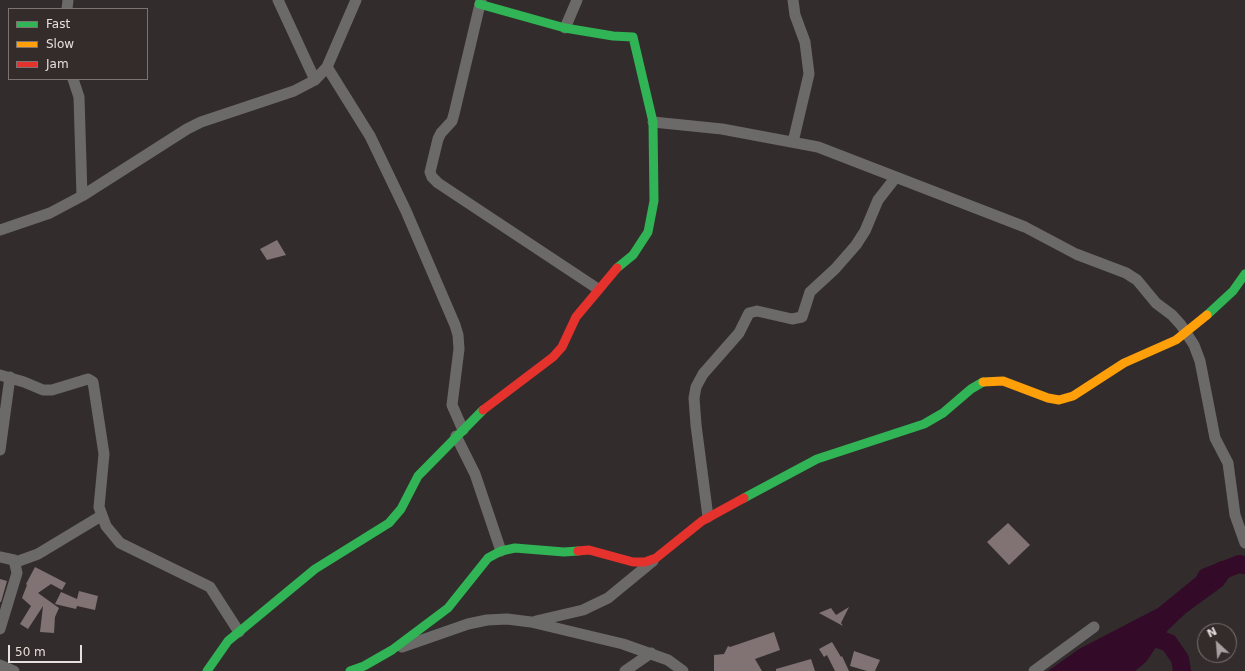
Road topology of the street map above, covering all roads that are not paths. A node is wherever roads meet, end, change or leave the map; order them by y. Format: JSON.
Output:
{"nodes":[{"id":1,"x":278,"y":0,"type":"edge"},
{"id":2,"x":356,"y":0,"type":"edge"},
{"id":3,"x":577,"y":0,"type":"edge"},
{"id":4,"x":793,"y":0,"type":"edge"},
{"id":5,"x":480,"y":2,"type":"edge"},
{"id":6,"x":565,"y":28,"type":"junction"},
{"id":7,"x":327,"y":67,"type":"junction"},
{"id":8,"x":73,"y":80,"type":"edge"},
{"id":9,"x":315,"y":80,"type":"junction"},
{"id":10,"x":653,"y":122,"type":"junction"},
{"id":11,"x":793,"y":142,"type":"junction"},
{"id":12,"x":896,"y":177,"type":"junction"},
{"id":13,"x":82,"y":196,"type":"junction"},
{"id":14,"x":0,"y":230,"type":"edge"},
{"id":15,"x":1245,"y":274,"type":"edge"},
{"id":16,"x":598,"y":289,"type":"junction"},
{"id":17,"x":1187,"y":333,"type":"junction"},
{"id":18,"x":5,"y":376,"type":"edge"},
{"id":19,"x":459,"y":433,"type":"junction"},
{"id":20,"x":0,"y":450,"type":"edge"},
{"id":21,"x":101,"y":516,"type":"junction"},
{"id":22,"x":708,"y":517,"type":"junction"},
{"id":23,"x":1245,"y":543,"type":"edge"},
{"id":24,"x":500,"y":551,"type":"junction"},
{"id":25,"x":0,"y":556,"type":"edge"},
{"id":26,"x":656,"y":558,"type":"junction"},
{"id":27,"x":16,"y":562,"type":"junction"},
{"id":28,"x":532,"y":622,"type":"junction"},
{"id":29,"x":1094,"y":627,"type":"dead end"},
{"id":30,"x":0,"y":628,"type":"edge"},
{"id":31,"x":239,"y":632,"type":"junction"},
{"id":32,"x":392,"y":650,"type":"junction"},
{"id":33,"x":651,"y":653,"type":"junction"},
{"id":34,"x":0,"y":665,"type":"edge"},
{"id":35,"x":14,"y":671,"type":"edge"},
{"id":36,"x":207,"y":671,"type":"edge"},
{"id":37,"x":350,"y":671,"type":"edge"},
{"id":38,"x":625,"y":671,"type":"edge"},
{"id":39,"x":683,"y":671,"type":"edge"},
{"id":40,"x":1034,"y":671,"type":"edge"}],
"edges":[{"from":1,"to":9,"type":"street"},
{"from":2,"to":7,"type":"street"},
{"from":3,"to":6,"type":"street"},
{"from":4,"to":11,"type":"street"},
{"from":5,"to":6,"type":"street"},
{"from":5,"to":16,"type":"street"},
{"from":6,"to":10,"type":"street"},
{"from":7,"to":9,"type":"street"},
{"from":7,"to":19,"type":"street"},
{"from":8,"to":13,"type":"street"},
{"from":9,"to":13,"type":"street"},
{"from":10,"to":11,"type":"street"},
{"from":10,"to":16,"type":"street"},
{"from":11,"to":12,"type":"street"},
{"from":12,"to":17,"type":"street"},
{"from":12,"to":22,"type":"street"},
{"from":13,"to":14,"type":"street"},
{"from":15,"to":17,"type":"street"},
{"from":16,"to":19,"type":"street"},
{"from":17,"to":22,"type":"street"},
{"from":17,"to":23,"type":"street"},
{"from":18,"to":20,"type":"street"},
{"from":18,"to":21,"type":"street"},
{"from":19,"to":24,"type":"street"},
{"from":19,"to":31,"type":"street"},
{"from":21,"to":27,"type":"street"},
{"from":21,"to":31,"type":"street"},
{"from":22,"to":26,"type":"street"},
{"from":24,"to":26,"type":"street"},
{"from":24,"to":32,"type":"street"},
{"from":25,"to":27,"type":"street"},
{"from":26,"to":28,"type":"street"},
{"from":27,"to":30,"type":"street"},
{"from":28,"to":32,"type":"street"},
{"from":28,"to":33,"type":"street"},
{"from":29,"to":40,"type":"street"},
{"from":31,"to":36,"type":"street"},
{"from":32,"to":37,"type":"street"},
{"from":33,"to":38,"type":"street"},
{"from":33,"to":39,"type":"street"},
{"from":34,"to":35,"type":"street"}]}
